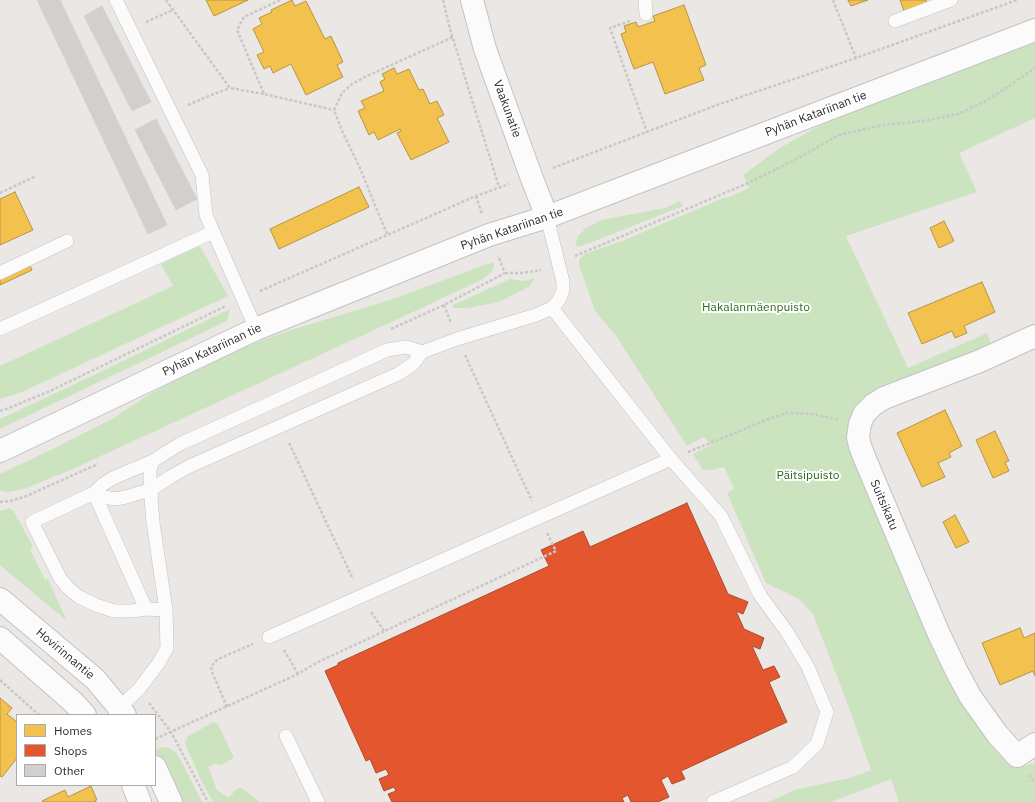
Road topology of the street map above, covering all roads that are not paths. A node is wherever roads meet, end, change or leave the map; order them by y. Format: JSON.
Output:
{"nodes":[{"id":1,"x":116,"y":0,"type":"edge"},
{"id":2,"x":472,"y":0,"type":"edge"},
{"id":3,"x":645,"y":0,"type":"edge"},
{"id":4,"x":951,"y":0,"type":"edge"},
{"id":5,"x":646,"y":14,"type":"road end"},
{"id":6,"x":896,"y":21,"type":"dead end"},
{"id":7,"x":1035,"y":30,"type":"edge"},
{"id":8,"x":547,"y":217,"type":"junction"},
{"id":9,"x":213,"y":232,"type":"junction"},
{"id":10,"x":67,"y":241,"type":"dead end"},
{"id":11,"x":0,"y":273,"type":"edge"},
{"id":12,"x":552,"y":308,"type":"junction"},
{"id":13,"x":256,"y":329,"type":"junction"},
{"id":14,"x":0,"y":330,"type":"edge"},
{"id":15,"x":1035,"y":336,"type":"edge"},
{"id":16,"x":422,"y":352,"type":"junction"},
{"id":17,"x":0,"y":451,"type":"edge"},
{"id":18,"x":671,"y":459,"type":"junction"},
{"id":19,"x":154,"y":462,"type":"junction"},
{"id":20,"x":152,"y":489,"type":"junction"},
{"id":21,"x":94,"y":493,"type":"junction"},
{"id":22,"x":0,"y":599,"type":"edge"},
{"id":23,"x":146,"y":609,"type":"junction"},
{"id":24,"x":166,"y":610,"type":"junction"},
{"id":25,"x":269,"y":637,"type":"road end"},
{"id":26,"x":0,"y":638,"type":"edge"},
{"id":27,"x":119,"y":713,"type":"edge"},
{"id":28,"x":84,"y":714,"type":"edge"},
{"id":29,"x":286,"y":736,"type":"dead end"},
{"id":30,"x":1035,"y":744,"type":"edge"},
{"id":31,"x":156,"y":769,"type":"edge"},
{"id":32,"x":133,"y":786,"type":"edge"},
{"id":33,"x":140,"y":802,"type":"edge"},
{"id":34,"x":171,"y":802,"type":"edge"},
{"id":35,"x":318,"y":802,"type":"edge"},
{"id":36,"x":713,"y":802,"type":"edge"}],
"edges":[{"from":1,"to":9,"type":"lane"},
{"from":2,"to":8,"type":"street","name":"Vaakunatie"},
{"from":3,"to":5,"type":"lane"},
{"from":4,"to":6,"type":"lane"},
{"from":7,"to":8,"type":"street","name":"Pyhän Katariinan tie"},
{"from":8,"to":12,"type":"lane"},
{"from":8,"to":13,"type":"street","name":"Pyhän Katariinan tie"},
{"from":9,"to":13,"type":"lane"},
{"from":9,"to":14,"type":"lane"},
{"from":10,"to":11,"type":"lane"},
{"from":12,"to":16,"type":"lane"},
{"from":12,"to":18,"type":"lane"},
{"from":13,"to":17,"type":"street","name":"Pyhän Katariinan tie"},
{"from":15,"to":30,"type":"street","name":"Suitsikatu"},
{"from":16,"to":19,"type":"lane"},
{"from":16,"to":20,"type":"lane"},
{"from":18,"to":25,"type":"lane"},
{"from":18,"to":36,"type":"lane"},
{"from":19,"to":20,"type":"lane"},
{"from":19,"to":21,"type":"lane"},
{"from":20,"to":21,"type":"lane"},
{"from":20,"to":24,"type":"lane"},
{"from":21,"to":23,"type":"lane"},
{"from":21,"to":23,"type":"lane"},
{"from":22,"to":27,"type":"street","name":"Hovirinnantie"},
{"from":23,"to":24,"type":"lane"},
{"from":24,"to":27,"type":"lane"},
{"from":26,"to":28,"type":"street"},
{"from":29,"to":35,"type":"lane"},
{"from":31,"to":34,"type":"street"},
{"from":32,"to":33,"type":"street"}]}
